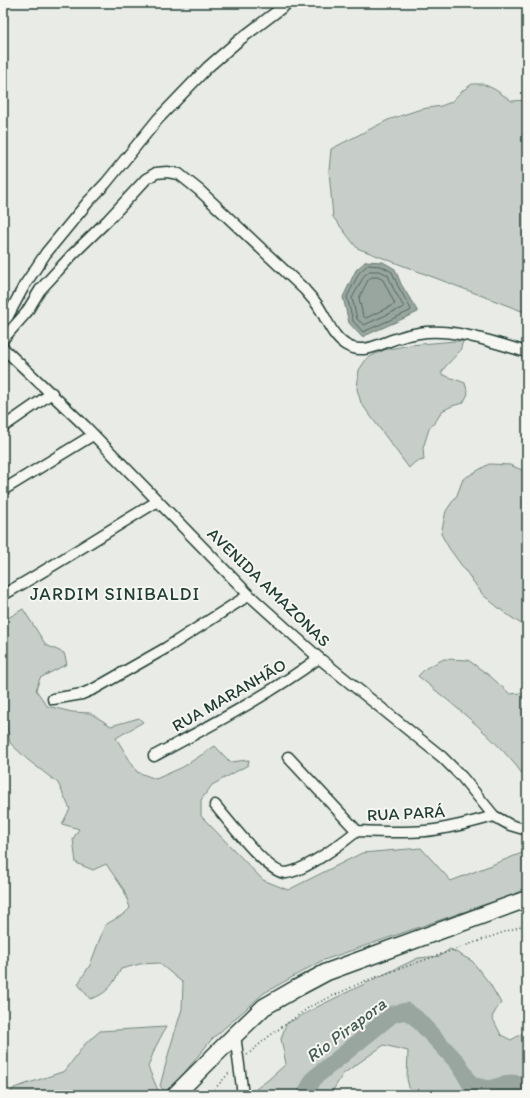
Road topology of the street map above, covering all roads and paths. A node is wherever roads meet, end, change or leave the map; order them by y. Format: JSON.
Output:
{"nodes":[{"id":1,"x":288,"y":3,"type":"edge"},
{"id":2,"x":3,"y":322,"type":"edge"},
{"id":3,"x":3,"y":339,"type":"edge"},
{"id":4,"x":3,"y":348,"type":"edge"},
{"id":5,"x":527,"y":352,"type":"edge"},
{"id":6,"x":52,"y":393,"type":"junction"},
{"id":7,"x":3,"y":427,"type":"edge"},
{"id":8,"x":93,"y":435,"type":"junction"},
{"id":9,"x":3,"y":490,"type":"edge"},
{"id":10,"x":158,"y":501,"type":"junction"},
{"id":11,"x":249,"y":594,"type":"junction"},
{"id":12,"x":3,"y":595,"type":"edge"},
{"id":13,"x":319,"y":658,"type":"junction"},
{"id":14,"x":53,"y":699,"type":"dead end"},
{"id":15,"x":154,"y":756,"type":"dead end"},
{"id":16,"x":288,"y":757,"type":"dead end"},
{"id":17,"x":216,"y":805,"type":"dead end"},
{"id":18,"x":494,"y":816,"type":"junction"},
{"id":19,"x":527,"y":830,"type":"edge"},
{"id":20,"x":357,"y":831,"type":"junction"},
{"id":21,"x":527,"y":899,"type":"edge"},
{"id":22,"x":527,"y":924,"type":"edge"},
{"id":23,"x":235,"y":1035,"type":"junction"},
{"id":24,"x":238,"y":1064,"type":"junction"},
{"id":25,"x":175,"y":1095,"type":"edge"},
{"id":26,"x":209,"y":1095,"type":"edge"},
{"id":27,"x":243,"y":1095,"type":"edge"}],
"edges":[{"from":1,"to":2,"type":"street"},
{"from":3,"to":5,"type":"street"},
{"from":4,"to":6,"type":"street","name":"AVENIDA AMAZONAS"},
{"from":6,"to":7,"type":"street"},
{"from":6,"to":8,"type":"street","name":"AVENIDA AMAZONAS"},
{"from":8,"to":9,"type":"street"},
{"from":8,"to":10,"type":"street","name":"AVENIDA AMAZONAS"},
{"from":10,"to":11,"type":"street","name":"AVENIDA AMAZONAS"},
{"from":10,"to":12,"type":"street"},
{"from":11,"to":13,"type":"street","name":"AVENIDA AMAZONAS"},
{"from":11,"to":14,"type":"street"},
{"from":13,"to":15,"type":"street","name":"RUA MARANHÃO"},
{"from":13,"to":18,"type":"street","name":"AVENIDA AMAZONAS"},
{"from":16,"to":20,"type":"street"},
{"from":17,"to":20,"type":"street","name":"RUA PARÁ"},
{"from":18,"to":19,"type":"street","name":"AVENIDA AMAZONAS"},
{"from":18,"to":20,"type":"street","name":"RUA PARÁ"},
{"from":21,"to":23,"type":"main road"},
{"from":22,"to":24,"type":"path"},
{"from":23,"to":24,"type":"street"},
{"from":23,"to":25,"type":"main road"},
{"from":24,"to":26,"type":"path"},
{"from":24,"to":27,"type":"street"}]}
